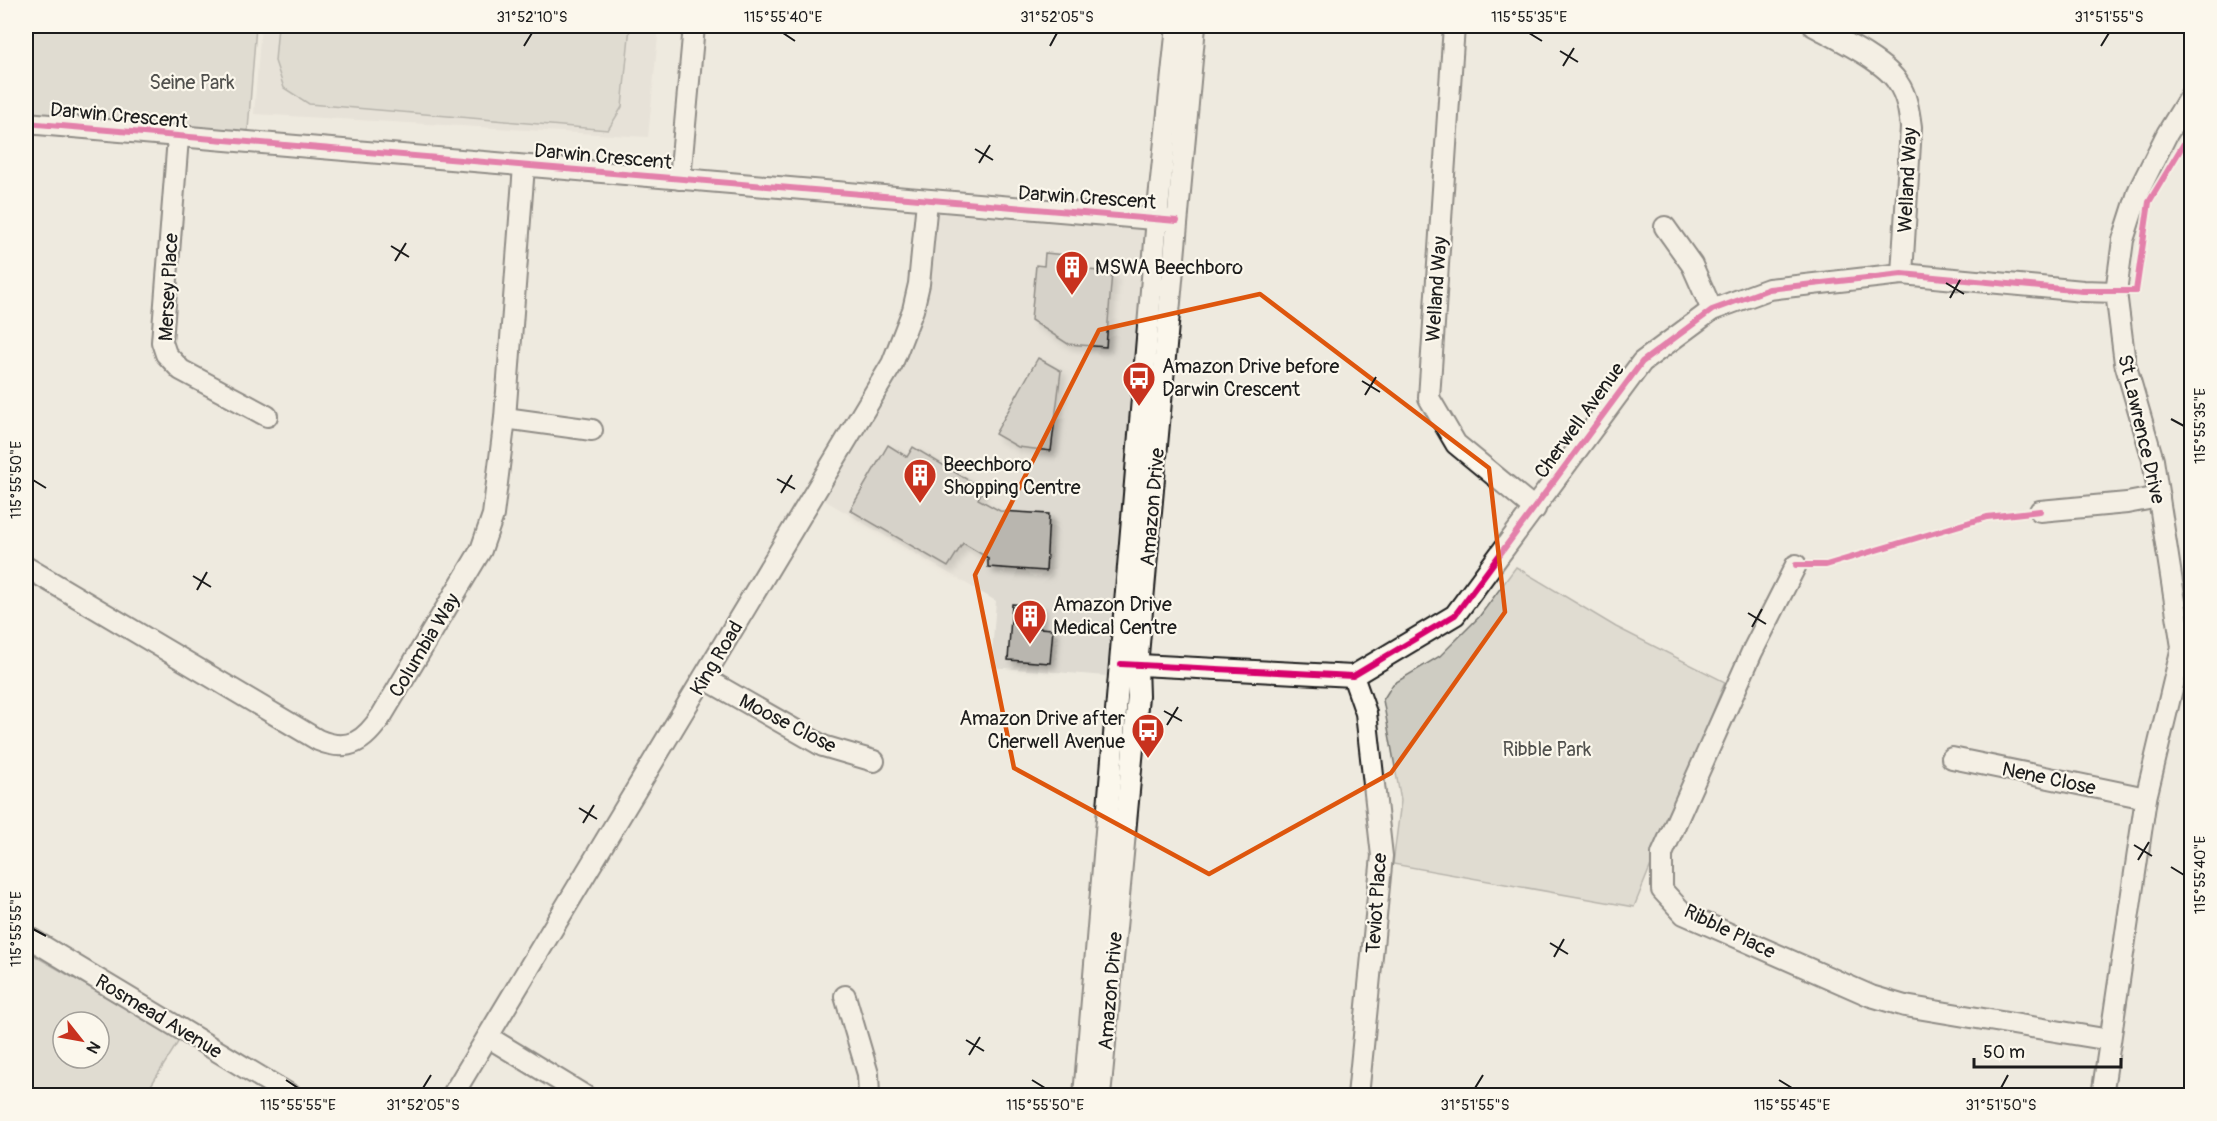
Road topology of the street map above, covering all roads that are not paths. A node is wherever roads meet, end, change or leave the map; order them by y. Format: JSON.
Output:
{"nodes":[{"id":1,"x":694,"y":26,"type":"edge"},
{"id":2,"x":1177,"y":26,"type":"edge"},
{"id":3,"x":1195,"y":26,"type":"edge"},
{"id":4,"x":1454,"y":26,"type":"edge"},
{"id":5,"x":1814,"y":26,"type":"edge"},
{"id":6,"x":2192,"y":93,"type":"edge"},
{"id":7,"x":26,"y":123,"type":"edge"},
{"id":8,"x":178,"y":138,"type":"junction"},
{"id":9,"x":524,"y":166,"type":"junction"},
{"id":10,"x":680,"y":179,"type":"junction"},
{"id":11,"x":927,"y":201,"type":"junction"},
{"id":12,"x":1157,"y":219,"type":"junction"},
{"id":13,"x":1178,"y":221,"type":"junction"},
{"id":14,"x":1665,"y":226,"type":"dead end"},
{"id":15,"x":1902,"y":273,"type":"junction"},
{"id":16,"x":2116,"y":292,"type":"junction"},
{"id":17,"x":1712,"y":310,"type":"junction"},
{"id":18,"x":267,"y":416,"type":"dead end"},
{"id":19,"x":505,"y":418,"type":"junction"},
{"id":20,"x":592,"y":430,"type":"dead end"},
{"id":21,"x":2159,"y":497,"type":"junction"},
{"id":22,"x":1535,"y":509,"type":"junction"},
{"id":23,"x":2040,"y":511,"type":"dead end"},
{"id":24,"x":1796,"y":565,"type":"dead end"},
{"id":25,"x":26,"y":567,"type":"edge"},
{"id":26,"x":1129,"y":665,"type":"junction"},
{"id":27,"x":1353,"y":676,"type":"junction"},
{"id":28,"x":704,"y":678,"type":"junction"},
{"id":29,"x":1952,"y":758,"type":"dead end"},
{"id":30,"x":874,"y":761,"type":"dead end"},
{"id":31,"x":2146,"y":798,"type":"junction"},
{"id":32,"x":26,"y":936,"type":"edge"},
{"id":33,"x":845,"y":996,"type":"dead end"},
{"id":34,"x":488,"y":1037,"type":"junction"},
{"id":35,"x":2110,"y":1040,"type":"junction"},
{"id":36,"x":292,"y":1095,"type":"edge"},
{"id":37,"x":452,"y":1095,"type":"edge"},
{"id":38,"x":585,"y":1095,"type":"edge"},
{"id":39,"x":869,"y":1095,"type":"edge"},
{"id":40,"x":1084,"y":1095,"type":"edge"},
{"id":41,"x":1100,"y":1095,"type":"edge"},
{"id":42,"x":1358,"y":1095,"type":"edge"},
{"id":43,"x":2102,"y":1095,"type":"edge"}],
"edges":[{"from":1,"to":10,"type":"street"},
{"from":2,"to":12,"type":"street","name":"Amazon Drive"},
{"from":3,"to":13,"type":"street","name":"Amazon Drive"},
{"from":4,"to":22,"type":"street","name":"Welland Way"},
{"from":5,"to":15,"type":"street","name":"Welland Way"},
{"from":6,"to":16,"type":"street","name":"St Lawrence Drive"},
{"from":7,"to":8,"type":"street","name":"Darwin Crescent"},
{"from":8,"to":9,"type":"street","name":"Darwin Crescent"},
{"from":8,"to":18,"type":"street","name":"Mersey Place"},
{"from":9,"to":10,"type":"street","name":"Darwin Crescent"},
{"from":9,"to":19,"type":"street","name":"Columbia Way"},
{"from":10,"to":11,"type":"street","name":"Darwin Crescent"},
{"from":11,"to":12,"type":"street","name":"Darwin Crescent"},
{"from":11,"to":28,"type":"street","name":"King Road"},
{"from":12,"to":13,"type":"street","name":"Darwin Crescent"},
{"from":12,"to":26,"type":"street","name":"Amazon Drive"},
{"from":13,"to":26,"type":"street","name":"Amazon Drive"},
{"from":14,"to":17,"type":"street"},
{"from":15,"to":16,"type":"street","name":"Cherwell Avenue"},
{"from":15,"to":17,"type":"street","name":"Cherwell Avenue"},
{"from":16,"to":21,"type":"street","name":"St Lawrence Drive"},
{"from":17,"to":22,"type":"street","name":"Cherwell Avenue"},
{"from":19,"to":20,"type":"street"},
{"from":19,"to":25,"type":"street","name":"Columbia Way"},
{"from":21,"to":23,"type":"street"},
{"from":21,"to":31,"type":"street","name":"St Lawrence Drive"},
{"from":22,"to":27,"type":"street","name":"Cherwell Avenue"},
{"from":24,"to":35,"type":"street","name":"Ribble Place"},
{"from":26,"to":27,"type":"street"},
{"from":26,"to":40,"type":"street","name":"Amazon Drive"},
{"from":26,"to":41,"type":"street","name":"Amazon Drive"},
{"from":27,"to":42,"type":"street","name":"Teviot Place"},
{"from":28,"to":30,"type":"street","name":"Moose Close"},
{"from":28,"to":34,"type":"street","name":"King Road"},
{"from":29,"to":31,"type":"street","name":"Nene Close"},
{"from":31,"to":35,"type":"street","name":"St Lawrence Drive"},
{"from":32,"to":36,"type":"street","name":"Rosmead Avenue"},
{"from":33,"to":39,"type":"street"},
{"from":34,"to":37,"type":"street","name":"King Road"},
{"from":34,"to":38,"type":"street"},
{"from":35,"to":43,"type":"street","name":"St Lawrence Drive"}]}
